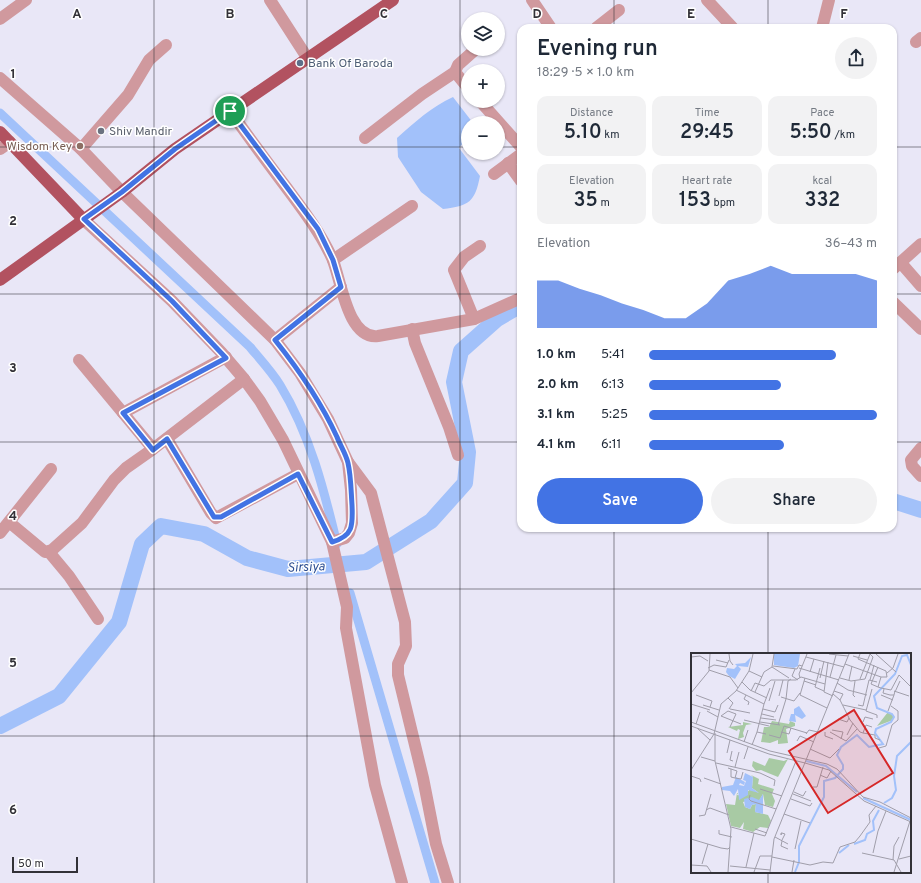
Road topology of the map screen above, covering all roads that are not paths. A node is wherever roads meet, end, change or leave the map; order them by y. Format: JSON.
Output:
{"nodes":[{"id":1,"x":26,"y":0,"type":"edge"},
{"id":2,"x":270,"y":0,"type":"edge"},
{"id":3,"x":392,"y":0,"type":"edge"},
{"id":4,"x":532,"y":0,"type":"edge"},
{"id":5,"x":707,"y":0,"type":"edge"},
{"id":6,"x":829,"y":0,"type":"edge"},
{"id":7,"x":619,"y":10,"type":"dead end"},
{"id":8,"x":0,"y":19,"type":"edge"},
{"id":9,"x":548,"y":24,"type":"edge"},
{"id":10,"x":601,"y":24,"type":"edge"},
{"id":11,"x":729,"y":24,"type":"edge"},
{"id":12,"x":823,"y":24,"type":"edge"},
{"id":13,"x":166,"y":45,"type":"dead end"},
{"id":14,"x":468,"y":56,"type":"edge"},
{"id":15,"x":308,"y":59,"type":"junction"},
{"id":16,"x":455,"y":72,"type":"junction"},
{"id":17,"x":0,"y":78,"type":"edge"},
{"id":18,"x":461,"y":79,"type":"edge"},
{"id":19,"x":486,"y":108,"type":"edge"},
{"id":20,"x":230,"y":111,"type":"junction"},
{"id":21,"x":0,"y":132,"type":"edge"},
{"id":22,"x":365,"y":138,"type":"dead end"},
{"id":23,"x":10,"y":142,"type":"junction"},
{"id":24,"x":517,"y":142,"type":"edge"},
{"id":25,"x":81,"y":148,"type":"junction"},
{"id":26,"x":0,"y":149,"type":"edge"},
{"id":27,"x":517,"y":157,"type":"edge"},
{"id":28,"x":508,"y":164,"type":"junction"},
{"id":29,"x":494,"y":174,"type":"dead end"},
{"id":30,"x":517,"y":176,"type":"edge"},
{"id":31,"x":122,"y":192,"type":"junction"},
{"id":32,"x":412,"y":206,"type":"dead end"},
{"id":33,"x":88,"y":217,"type":"junction"},
{"id":34,"x":921,"y":244,"type":"edge"},
{"id":35,"x":480,"y":246,"type":"dead end"},
{"id":36,"x":333,"y":260,"type":"junction"},
{"id":37,"x":897,"y":266,"type":"edge"},
{"id":38,"x":0,"y":280,"type":"edge"},
{"id":39,"x":921,"y":286,"type":"edge"},
{"id":40,"x":341,"y":287,"type":"junction"},
{"id":41,"x":517,"y":300,"type":"edge"},
{"id":42,"x":897,"y":306,"type":"edge"},
{"id":43,"x":474,"y":319,"type":"junction"},
{"id":44,"x":412,"y":329,"type":"junction"},
{"id":45,"x":921,"y":329,"type":"edge"},
{"id":46,"x":275,"y":340,"type":"junction"},
{"id":47,"x":226,"y":358,"type":"junction"},
{"id":48,"x":80,"y":360,"type":"dead end"},
{"id":49,"x":244,"y":379,"type":"junction"},
{"id":50,"x":123,"y":413,"type":"junction"},
{"id":51,"x":167,"y":439,"type":"junction"},
{"id":52,"x":921,"y":448,"type":"edge"},
{"id":53,"x":153,"y":450,"type":"junction"},
{"id":54,"x":458,"y":455,"type":"dead end"},
{"id":55,"x":348,"y":462,"type":"junction"},
{"id":56,"x":51,"y":469,"type":"dead end"},
{"id":57,"x":298,"y":474,"type":"junction"},
{"id":58,"x":921,"y":476,"type":"edge"},
{"id":59,"x":9,"y":522,"type":"junction"},
{"id":60,"x":0,"y":534,"type":"edge"},
{"id":61,"x":336,"y":541,"type":"junction"},
{"id":62,"x":49,"y":552,"type":"junction"},
{"id":63,"x":98,"y":619,"type":"dead end"},
{"id":64,"x":402,"y":883,"type":"edge"},
{"id":65,"x":448,"y":883,"type":"edge"}],
"edges":[{"from":1,"to":8,"type":"street"},
{"from":2,"to":15,"type":"street"},
{"from":3,"to":15,"type":"main road"},
{"from":4,"to":9,"type":"street"},
{"from":5,"to":11,"type":"street"},
{"from":6,"to":12,"type":"street"},
{"from":7,"to":10,"type":"street"},
{"from":13,"to":25,"type":"street"},
{"from":14,"to":16,"type":"street"},
{"from":15,"to":20,"type":"main road"},
{"from":16,"to":18,"type":"street"},
{"from":16,"to":22,"type":"street"},
{"from":17,"to":25,"type":"street"},
{"from":19,"to":24,"type":"street"},
{"from":20,"to":31,"type":"main road"},
{"from":20,"to":36,"type":"street"},
{"from":21,"to":23,"type":"main road"},
{"from":23,"to":26,"type":"street"},
{"from":23,"to":33,"type":"main road"},
{"from":25,"to":31,"type":"street"},
{"from":27,"to":28,"type":"street"},
{"from":28,"to":29,"type":"street"},
{"from":28,"to":30,"type":"street"},
{"from":31,"to":33,"type":"main road"},
{"from":31,"to":46,"type":"street"},
{"from":32,"to":36,"type":"street"},
{"from":33,"to":38,"type":"main road"},
{"from":33,"to":47,"type":"street"},
{"from":34,"to":37,"type":"street"},
{"from":35,"to":43,"type":"street"},
{"from":36,"to":40,"type":"street"},
{"from":37,"to":39,"type":"street"},
{"from":40,"to":44,"type":"street"},
{"from":40,"to":46,"type":"street"},
{"from":41,"to":43,"type":"street"},
{"from":42,"to":45,"type":"street"},
{"from":43,"to":44,"type":"street"},
{"from":44,"to":54,"type":"street"},
{"from":46,"to":55,"type":"street"},
{"from":47,"to":49,"type":"street"},
{"from":47,"to":50,"type":"street"},
{"from":48,"to":50,"type":"street"},
{"from":49,"to":51,"type":"street"},
{"from":49,"to":57,"type":"street"},
{"from":50,"to":53,"type":"street"},
{"from":51,"to":53,"type":"street"},
{"from":51,"to":57,"type":"street"},
{"from":52,"to":58,"type":"street"},
{"from":53,"to":62,"type":"street"},
{"from":55,"to":61,"type":"street"},
{"from":55,"to":65,"type":"street"},
{"from":56,"to":59,"type":"street"},
{"from":57,"to":61,"type":"street"},
{"from":59,"to":60,"type":"street"},
{"from":59,"to":62,"type":"street"},
{"from":61,"to":64,"type":"street"},
{"from":62,"to":63,"type":"street"}]}
